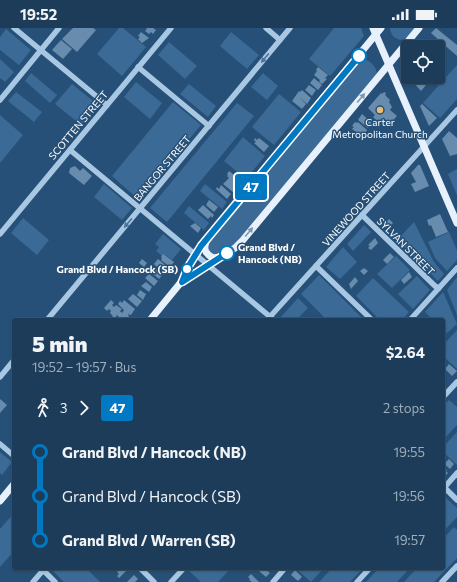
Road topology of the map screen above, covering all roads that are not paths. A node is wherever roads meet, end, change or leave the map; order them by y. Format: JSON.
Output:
{"nodes":[{"id":1,"x":14,"y":28,"type":"edge"},
{"id":2,"x":59,"y":28,"type":"edge"},
{"id":3,"x":171,"y":28,"type":"edge"},
{"id":4,"x":266,"y":28,"type":"edge"},
{"id":5,"x":290,"y":28,"type":"edge"},
{"id":6,"x":381,"y":28,"type":"edge"},
{"id":7,"x":419,"y":28,"type":"edge"},
{"id":8,"x":374,"y":31,"type":"edge"},
{"id":9,"x":280,"y":40,"type":"junction"},
{"id":10,"x":41,"y":50,"type":"junction"},
{"id":11,"x":388,"y":64,"type":"junction"},
{"id":12,"x":138,"y":67,"type":"junction"},
{"id":13,"x":0,"y":100,"type":"edge"},
{"id":14,"x":107,"y":105,"type":"junction"},
{"id":15,"x":456,"y":112,"type":"edge"},
{"id":16,"x":209,"y":126,"type":"junction"},
{"id":17,"x":424,"y":146,"type":"junction"},
{"id":18,"x":70,"y":150,"type":"junction"},
{"id":19,"x":140,"y":208,"type":"junction"},
{"id":20,"x":362,"y":215,"type":"junction"},
{"id":21,"x":457,"y":223,"type":"edge"},
{"id":22,"x":0,"y":234,"type":"edge"},
{"id":23,"x":208,"y":239,"type":"junction"},
{"id":24,"x":196,"y":254,"type":"junction"},
{"id":25,"x":220,"y":257,"type":"junction"},
{"id":26,"x":208,"y":265,"type":"junction"},
{"id":27,"x":316,"y":266,"type":"junction"},
{"id":28,"x":457,"y":268,"type":"edge"},
{"id":29,"x":182,"y":282,"type":"junction"},
{"id":30,"x":438,"y":288,"type":"junction"},
{"id":31,"x":49,"y":318,"type":"edge"},
{"id":32,"x":152,"y":318,"type":"edge"},
{"id":33,"x":270,"y":318,"type":"edge"},
{"id":34,"x":272,"y":318,"type":"edge"},
{"id":35,"x":370,"y":318,"type":"edge"},
{"id":36,"x":412,"y":318,"type":"edge"},
{"id":37,"x":12,"y":362,"type":"edge"},
{"id":38,"x":0,"y":377,"type":"edge"},
{"id":39,"x":457,"y":382,"type":"edge"},
{"id":40,"x":445,"y":395,"type":"edge"},
{"id":41,"x":0,"y":444,"type":"edge"},
{"id":42,"x":12,"y":454,"type":"edge"},
{"id":43,"x":457,"y":474,"type":"edge"},
{"id":44,"x":445,"y":485,"type":"edge"},
{"id":45,"x":12,"y":486,"type":"edge"},
{"id":46,"x":445,"y":489,"type":"edge"},
{"id":47,"x":457,"y":500,"type":"edge"},
{"id":48,"x":0,"y":501,"type":"edge"},
{"id":49,"x":457,"y":566,"type":"edge"},
{"id":50,"x":43,"y":570,"type":"edge"},
{"id":51,"x":45,"y":570,"type":"edge"},
{"id":52,"x":142,"y":570,"type":"edge"},
{"id":53,"x":182,"y":570,"type":"edge"},
{"id":54,"x":284,"y":570,"type":"edge"},
{"id":55,"x":368,"y":570,"type":"edge"},
{"id":56,"x":33,"y":582,"type":"edge"},
{"id":57,"x":55,"y":582,"type":"edge"},
{"id":58,"x":154,"y":582,"type":"edge"},
{"id":59,"x":171,"y":582,"type":"edge"},
{"id":60,"x":273,"y":582,"type":"edge"},
{"id":61,"x":357,"y":582,"type":"edge"},
{"id":62,"x":442,"y":582,"type":"edge"}],
"edges":[{"from":1,"to":10,"type":"street"},
{"from":2,"to":10,"type":"street"},
{"from":3,"to":12,"type":"street","name":"SCOTTEN STREET"},
{"from":4,"to":9,"type":"street"},
{"from":5,"to":9,"type":"street","name":"BANGOR STREET"},
{"from":6,"to":8,"type":"main road"},
{"from":7,"to":11,"type":"main road"},
{"from":8,"to":11,"type":"main road"},
{"from":8,"to":23,"type":"main road"},
{"from":9,"to":16,"type":"street","name":"BANGOR STREET","one_way":true},
{"from":10,"to":13,"type":"street"},
{"from":10,"to":14,"type":"street"},
{"from":11,"to":17,"type":"main road"},
{"from":25,"to":11,"type":"main road","one_way":true},
{"from":12,"to":14,"type":"street","name":"SCOTTEN STREET"},
{"from":12,"to":16,"type":"street"},
{"from":14,"to":18,"type":"street","name":"SCOTTEN STREET"},
{"from":15,"to":17,"type":"street","name":"VINEWOOD STREET"},
{"from":16,"to":19,"type":"street","name":"BANGOR STREET"},
{"from":17,"to":20,"type":"street","name":"VINEWOOD STREET"},
{"from":17,"to":21,"type":"main road"},
{"from":18,"to":19,"type":"street"},
{"from":18,"to":22,"type":"street","name":"SCOTTEN STREET"},
{"from":19,"to":24,"type":"street"},
{"from":19,"to":31,"type":"street","name":"BANGOR STREET","one_way":true},
{"from":20,"to":27,"type":"street","name":"VINEWOOD STREET"},
{"from":20,"to":30,"type":"street","name":"SYLVAN STREET"},
{"from":23,"to":24,"type":"main road"},
{"from":23,"to":25,"type":"main road"},
{"from":24,"to":26,"type":"street"},
{"from":24,"to":29,"type":"main road"},
{"from":25,"to":26,"type":"main road"},
{"from":26,"to":29,"type":"main road"},
{"from":26,"to":33,"type":"street"},
{"from":27,"to":34,"type":"street","name":"VINEWOOD STREET"},
{"from":27,"to":35,"type":"street"},
{"from":28,"to":30,"type":"street"},
{"from":29,"to":32,"type":"main road"},
{"from":30,"to":36,"type":"street"},
{"from":37,"to":38,"type":"street"},
{"from":39,"to":40,"type":"street"},
{"from":41,"to":42,"type":"street"},
{"from":43,"to":44,"type":"street"},
{"from":45,"to":48,"type":"main road"},
{"from":46,"to":47,"type":"street"},
{"from":49,"to":62,"type":"street"},
{"from":50,"to":56,"type":"street"},
{"from":51,"to":57,"type":"street"},
{"from":52,"to":58,"type":"street"},
{"from":53,"to":59,"type":"street"},
{"from":54,"to":60,"type":"street"},
{"from":55,"to":61,"type":"street"}]}
